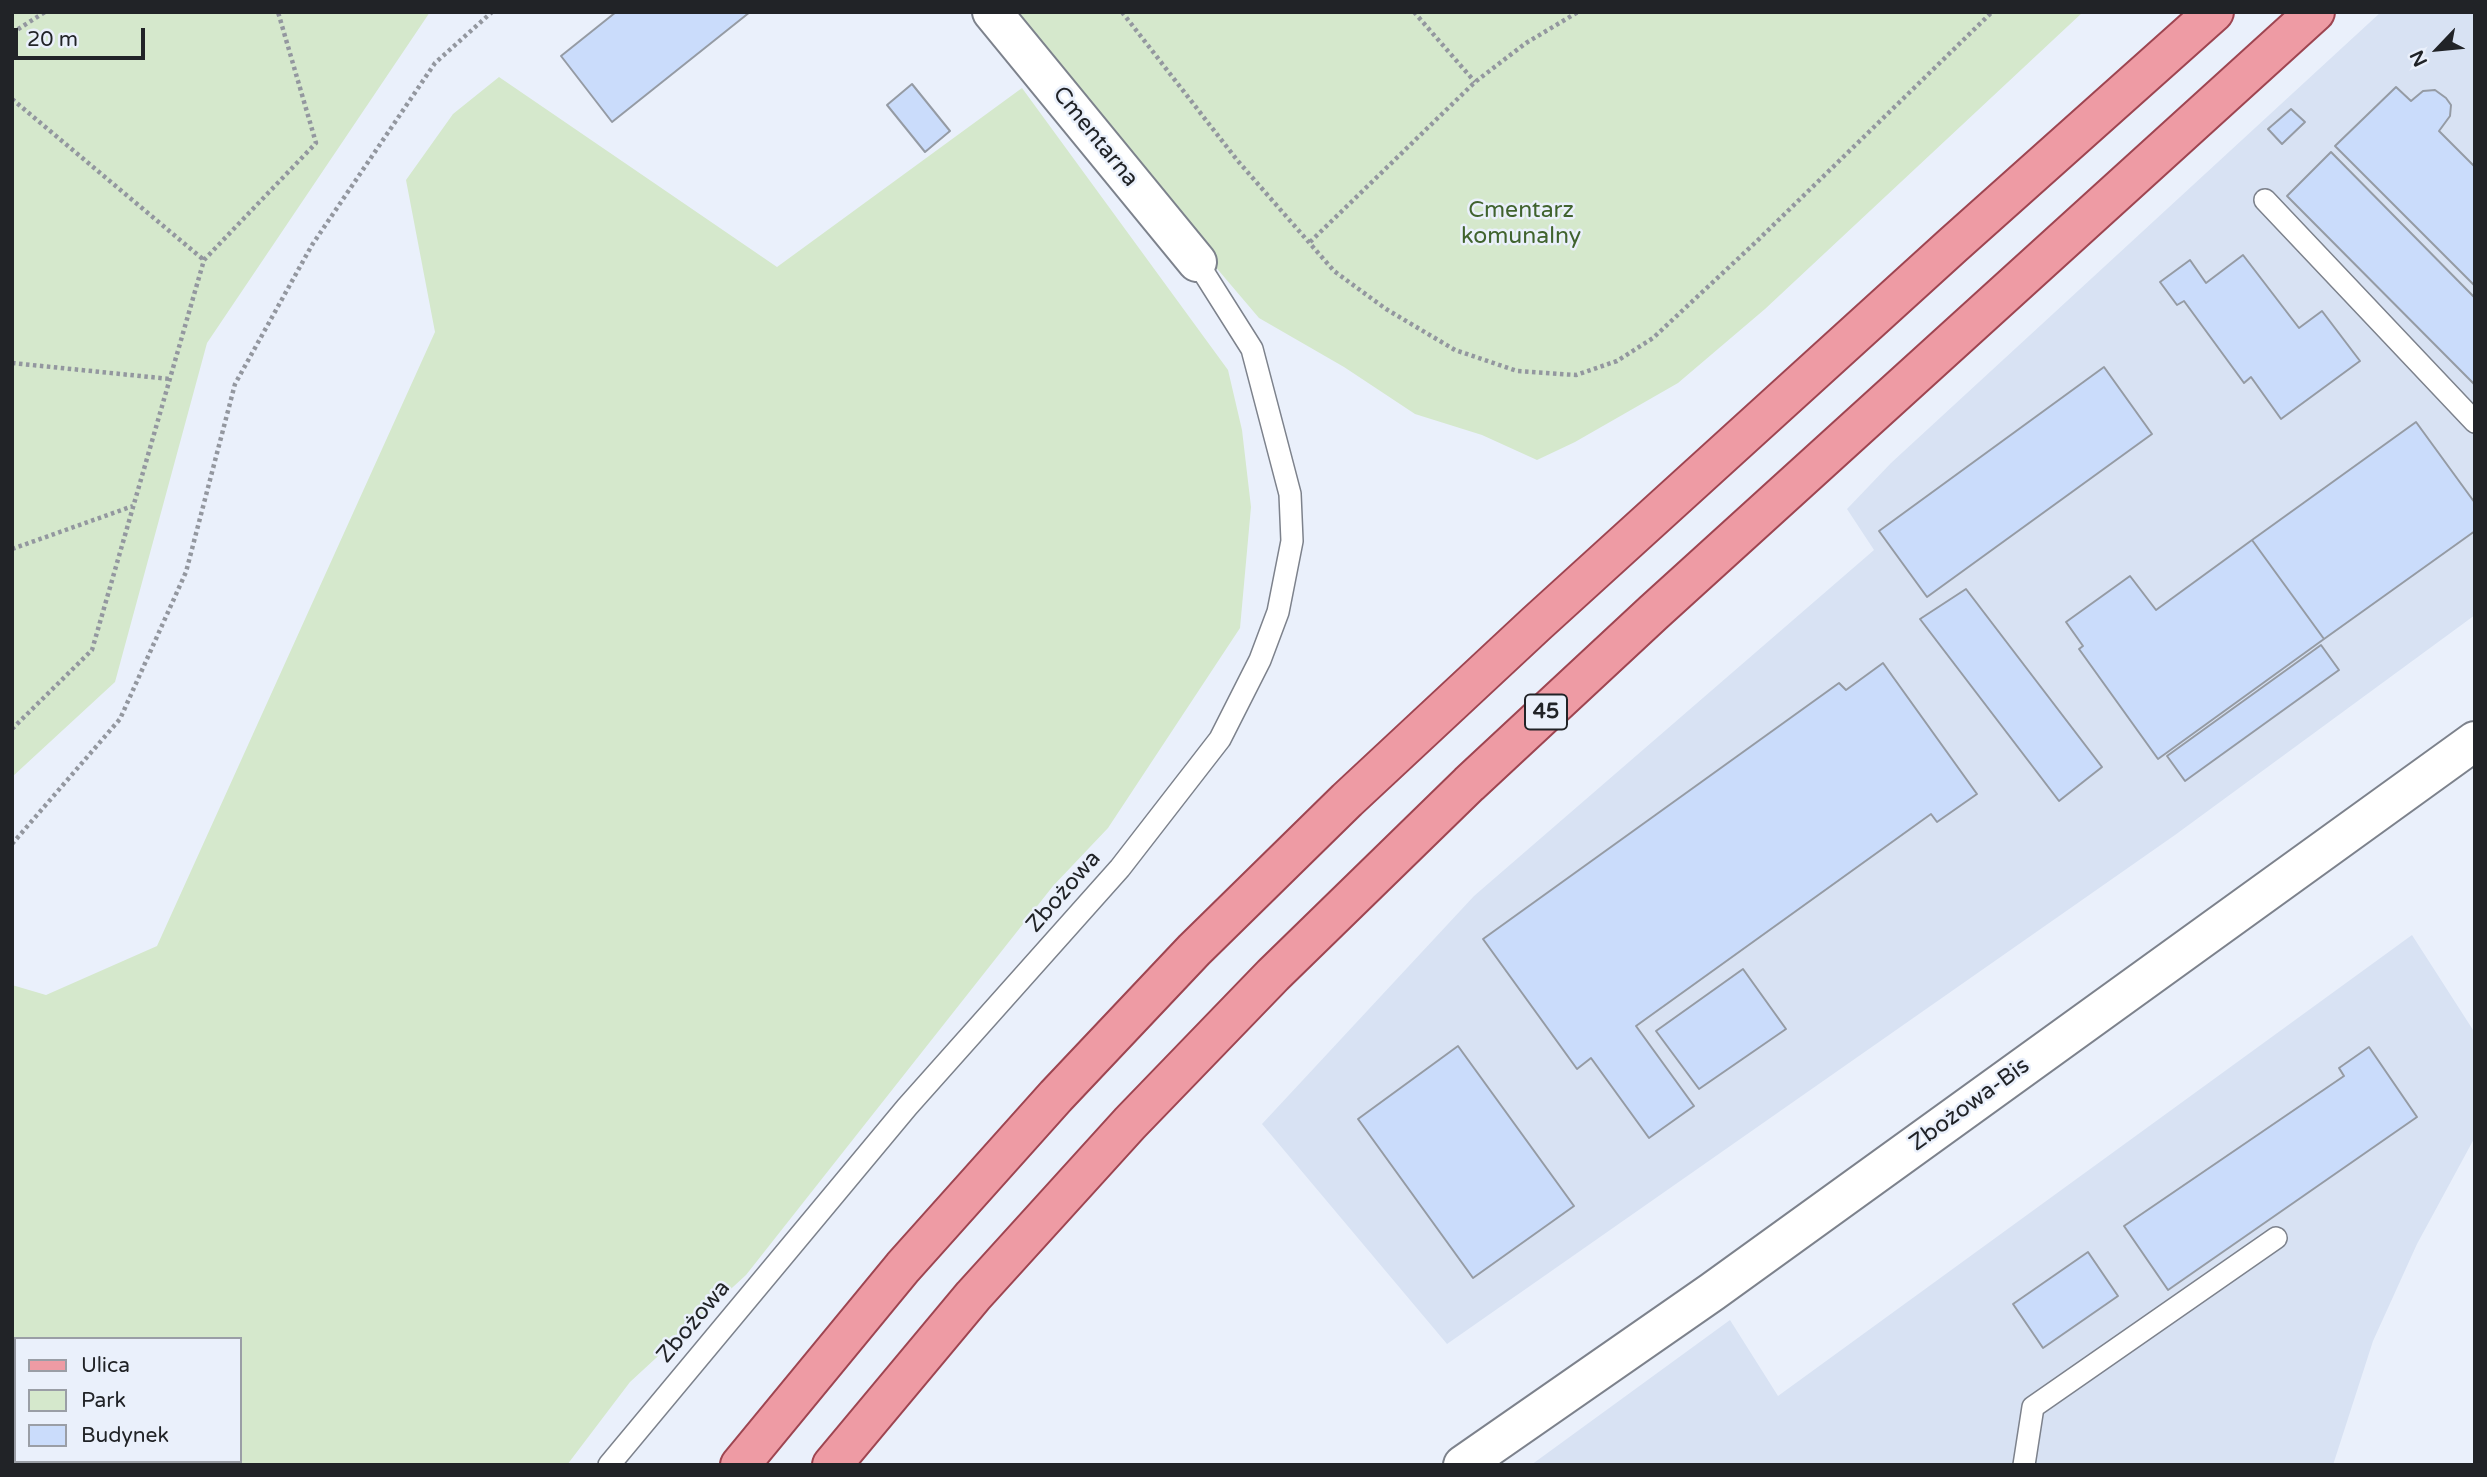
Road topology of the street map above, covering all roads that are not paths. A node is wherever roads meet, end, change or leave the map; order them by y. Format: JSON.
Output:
{"nodes":[{"id":1,"x":992,"y":12,"type":"edge"},
{"id":2,"x":2214,"y":12,"type":"edge"},
{"id":3,"x":2315,"y":12,"type":"edge"},
{"id":4,"x":2265,"y":200,"type":"dead end"},
{"id":5,"x":1197,"y":262,"type":"joint"},
{"id":6,"x":2475,"y":422,"type":"edge"},
{"id":7,"x":2475,"y":741,"type":"edge"},
{"id":8,"x":2276,"y":1238,"type":"dead end"},
{"id":9,"x":609,"y":1465,"type":"edge"},
{"id":10,"x":740,"y":1465,"type":"edge"},
{"id":11,"x":832,"y":1465,"type":"edge"},
{"id":12,"x":1463,"y":1465,"type":"edge"},
{"id":13,"x":2024,"y":1465,"type":"edge"}],
"edges":[{"from":1,"to":5,"type":"street","name":"Cmentarna"},
{"from":2,"to":10,"type":"main road"},
{"from":3,"to":11,"type":"main road","number":"45"},
{"from":4,"to":6,"type":"lane"},
{"from":5,"to":9,"type":"lane","name":"Zbożowa"},
{"from":7,"to":12,"type":"street","name":"Zbożowa-Bis"},
{"from":8,"to":13,"type":"lane"}]}
